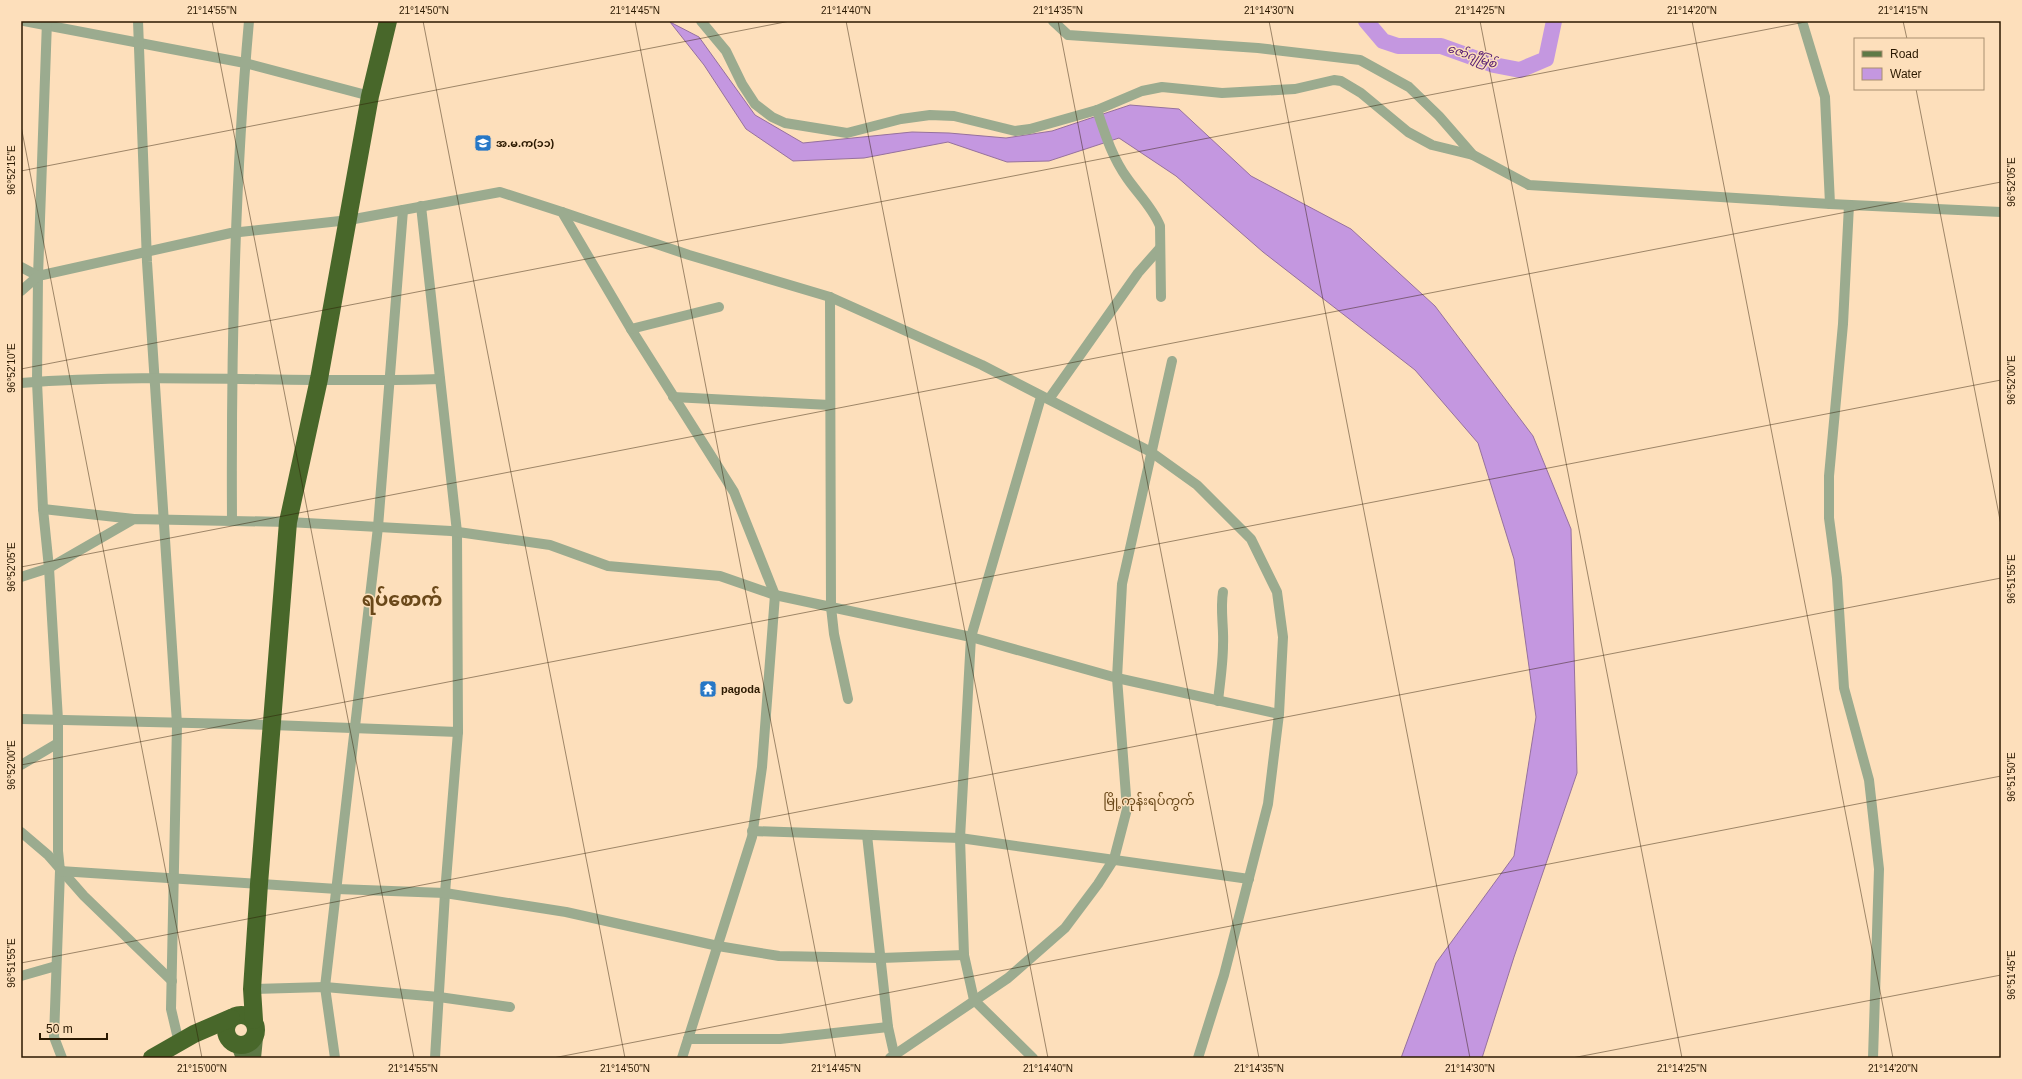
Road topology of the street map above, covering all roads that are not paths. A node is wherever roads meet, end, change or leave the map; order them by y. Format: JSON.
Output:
{"nodes":[{"id":1,"x":24,"y":21,"type":"edge"},
{"id":2,"x":138,"y":21,"type":"edge"},
{"id":3,"x":249,"y":21,"type":"edge"},
{"id":4,"x":388,"y":21,"type":"edge"},
{"id":5,"x":1053,"y":21,"type":"edge"},
{"id":6,"x":1802,"y":21,"type":"edge"},
{"id":7,"x":704,"y":22,"type":"edge"},
{"id":8,"x":47,"y":23,"type":"edge"},
{"id":9,"x":138,"y":42,"type":"junction"},
{"id":10,"x":245,"y":63,"type":"junction"},
{"id":11,"x":370,"y":96,"type":"junction"},
{"id":12,"x":1098,"y":112,"type":"junction"},
{"id":13,"x":1473,"y":154,"type":"junction"},
{"id":14,"x":1830,"y":204,"type":"junction"},
{"id":15,"x":1849,"y":205,"type":"junction"},
{"id":16,"x":421,"y":206,"type":"junction"},
{"id":17,"x":403,"y":210,"type":"junction"},
{"id":18,"x":562,"y":212,"type":"junction"},
{"id":19,"x":2001,"y":212,"type":"edge"},
{"id":20,"x":349,"y":220,"type":"junction"},
{"id":21,"x":236,"y":232,"type":"junction"},
{"id":22,"x":1160,"y":248,"type":"junction"},
{"id":23,"x":146,"y":252,"type":"junction"},
{"id":24,"x":21,"y":267,"type":"edge"},
{"id":25,"x":38,"y":276,"type":"junction"},
{"id":26,"x":21,"y":291,"type":"edge"},
{"id":27,"x":830,"y":297,"type":"junction"},
{"id":28,"x":1161,"y":297,"type":"dead end"},
{"id":29,"x":719,"y":307,"type":"dead end"},
{"id":30,"x":631,"y":329,"type":"junction"},
{"id":31,"x":1172,"y":361,"type":"dead end"},
{"id":32,"x":231,"y":377,"type":"junction"},
{"id":33,"x":155,"y":378,"type":"junction"},
{"id":34,"x":319,"y":379,"type":"junction"},
{"id":35,"x":440,"y":379,"type":"junction"},
{"id":36,"x":389,"y":381,"type":"junction"},
{"id":37,"x":37,"y":382,"type":"junction"},
{"id":38,"x":21,"y":383,"type":"edge"},
{"id":39,"x":673,"y":397,"type":"junction"},
{"id":40,"x":1045,"y":398,"type":"junction"},
{"id":41,"x":830,"y":406,"type":"junction"},
{"id":42,"x":1150,"y":452,"type":"junction"},
{"id":43,"x":43,"y":509,"type":"junction"},
{"id":44,"x":134,"y":519,"type":"junction"},
{"id":45,"x":165,"y":519,"type":"junction"},
{"id":46,"x":232,"y":520,"type":"junction"},
{"id":47,"x":288,"y":522,"type":"junction"},
{"id":48,"x":378,"y":527,"type":"junction"},
{"id":49,"x":457,"y":532,"type":"junction"},
{"id":50,"x":49,"y":568,"type":"junction"},
{"id":51,"x":21,"y":577,"type":"edge"},
{"id":52,"x":1223,"y":592,"type":"dead end"},
{"id":53,"x":775,"y":595,"type":"junction"},
{"id":54,"x":831,"y":607,"type":"junction"},
{"id":55,"x":971,"y":637,"type":"junction"},
{"id":56,"x":1117,"y":678,"type":"junction"},
{"id":57,"x":848,"y":699,"type":"dead end"},
{"id":58,"x":1218,"y":700,"type":"junction"},
{"id":59,"x":1279,"y":714,"type":"junction"},
{"id":60,"x":21,"y":720,"type":"edge"},
{"id":61,"x":58,"y":720,"type":"junction"},
{"id":62,"x":177,"y":724,"type":"junction"},
{"id":63,"x":272,"y":724,"type":"junction"},
{"id":64,"x":355,"y":727,"type":"junction"},
{"id":65,"x":458,"y":732,"type":"junction"},
{"id":66,"x":58,"y":743,"type":"junction"},
{"id":67,"x":21,"y":765,"type":"edge"},
{"id":68,"x":752,"y":831,"type":"junction"},
{"id":69,"x":21,"y":832,"type":"edge"},
{"id":70,"x":867,"y":836,"type":"junction"},
{"id":71,"x":960,"y":838,"type":"junction"},
{"id":72,"x":1114,"y":859,"type":"junction"},
{"id":73,"x":60,"y":871,"type":"junction"},
{"id":74,"x":174,"y":879,"type":"junction"},
{"id":75,"x":1249,"y":879,"type":"junction"},
{"id":76,"x":259,"y":884,"type":"junction"},
{"id":77,"x":336,"y":889,"type":"junction"},
{"id":78,"x":445,"y":894,"type":"junction"},
{"id":79,"x":718,"y":946,"type":"junction"},
{"id":80,"x":964,"y":955,"type":"junction"},
{"id":81,"x":881,"y":958,"type":"junction"},
{"id":82,"x":56,"y":966,"type":"junction"},
{"id":83,"x":21,"y":976,"type":"edge"},
{"id":84,"x":172,"y":981,"type":"junction"},
{"id":85,"x":325,"y":987,"type":"junction"},
{"id":86,"x":252,"y":989,"type":"junction"},
{"id":87,"x":439,"y":997,"type":"junction"},
{"id":88,"x":974,"y":1000,"type":"junction"},
{"id":89,"x":510,"y":1007,"type":"dead end"},
{"id":90,"x":241,"y":1017,"type":"junction"},
{"id":91,"x":888,"y":1027,"type":"junction"},
{"id":92,"x":194,"y":1034,"type":"junction"},
{"id":93,"x":688,"y":1039,"type":"junction"},
{"id":94,"x":179,"y":1043,"type":"junction"},
{"id":95,"x":243,"y":1046,"type":"edge"},
{"id":96,"x":893,"y":1057,"type":"edge"},
{"id":97,"x":62,"y":1058,"type":"edge"},
{"id":98,"x":152,"y":1058,"type":"edge"},
{"id":99,"x":253,"y":1058,"type":"edge"},
{"id":100,"x":335,"y":1058,"type":"edge"},
{"id":101,"x":435,"y":1058,"type":"edge"},
{"id":102,"x":682,"y":1058,"type":"edge"},
{"id":103,"x":1033,"y":1058,"type":"edge"},
{"id":104,"x":1198,"y":1058,"type":"edge"},
{"id":105,"x":1873,"y":1058,"type":"edge"}],
"edges":[{"from":1,"to":8,"type":"street"},
{"from":2,"to":9,"type":"street"},
{"from":3,"to":10,"type":"street"},
{"from":4,"to":11,"type":"highway"},
{"from":5,"to":13,"type":"street"},
{"from":6,"to":14,"type":"street"},
{"from":7,"to":12,"type":"street"},
{"from":8,"to":9,"type":"street"},
{"from":8,"to":25,"type":"street"},
{"from":9,"to":10,"type":"street"},
{"from":9,"to":23,"type":"street"},
{"from":10,"to":11,"type":"street"},
{"from":10,"to":21,"type":"street"},
{"from":11,"to":20,"type":"highway"},
{"from":12,"to":13,"type":"street"},
{"from":12,"to":22,"type":"street"},
{"from":13,"to":14,"type":"street"},
{"from":14,"to":15,"type":"street"},
{"from":15,"to":19,"type":"street"},
{"from":15,"to":105,"type":"street"},
{"from":16,"to":17,"type":"street"},
{"from":16,"to":18,"type":"street"},
{"from":16,"to":35,"type":"street"},
{"from":17,"to":20,"type":"street"},
{"from":17,"to":36,"type":"street"},
{"from":18,"to":27,"type":"street"},
{"from":18,"to":30,"type":"street"},
{"from":20,"to":21,"type":"street"},
{"from":20,"to":34,"type":"highway"},
{"from":21,"to":23,"type":"street"},
{"from":21,"to":32,"type":"street"},
{"from":22,"to":28,"type":"street"},
{"from":22,"to":40,"type":"street"},
{"from":23,"to":25,"type":"street"},
{"from":23,"to":33,"type":"street"},
{"from":24,"to":25,"type":"street"},
{"from":25,"to":26,"type":"street"},
{"from":25,"to":37,"type":"street"},
{"from":27,"to":40,"type":"street"},
{"from":27,"to":41,"type":"street"},
{"from":29,"to":30,"type":"street"},
{"from":30,"to":39,"type":"street"},
{"from":31,"to":42,"type":"street"},
{"from":32,"to":33,"type":"street"},
{"from":32,"to":34,"type":"street"},
{"from":32,"to":46,"type":"street"},
{"from":33,"to":37,"type":"street"},
{"from":33,"to":45,"type":"street"},
{"from":34,"to":36,"type":"street"},
{"from":34,"to":47,"type":"highway"},
{"from":35,"to":36,"type":"street"},
{"from":35,"to":49,"type":"street"},
{"from":36,"to":48,"type":"street"},
{"from":37,"to":38,"type":"street"},
{"from":37,"to":43,"type":"street"},
{"from":39,"to":41,"type":"street"},
{"from":39,"to":53,"type":"street"},
{"from":40,"to":42,"type":"street"},
{"from":40,"to":55,"type":"street"},
{"from":41,"to":54,"type":"street"},
{"from":42,"to":56,"type":"street"},
{"from":42,"to":59,"type":"street"},
{"from":43,"to":44,"type":"street"},
{"from":43,"to":50,"type":"street"},
{"from":44,"to":45,"type":"street"},
{"from":44,"to":50,"type":"street"},
{"from":45,"to":46,"type":"street"},
{"from":45,"to":62,"type":"street"},
{"from":46,"to":47,"type":"street"},
{"from":47,"to":48,"type":"street"},
{"from":47,"to":63,"type":"highway"},
{"from":48,"to":49,"type":"street"},
{"from":48,"to":64,"type":"street"},
{"from":49,"to":53,"type":"street"},
{"from":49,"to":65,"type":"street"},
{"from":50,"to":51,"type":"street"},
{"from":50,"to":61,"type":"street"},
{"from":52,"to":58,"type":"street"},
{"from":53,"to":54,"type":"street"},
{"from":53,"to":68,"type":"street"},
{"from":54,"to":55,"type":"street"},
{"from":54,"to":57,"type":"street"},
{"from":55,"to":56,"type":"street"},
{"from":55,"to":71,"type":"street"},
{"from":56,"to":58,"type":"street"},
{"from":56,"to":72,"type":"street"},
{"from":58,"to":59,"type":"street"},
{"from":59,"to":75,"type":"street"},
{"from":60,"to":61,"type":"street"},
{"from":61,"to":62,"type":"street"},
{"from":61,"to":66,"type":"street"},
{"from":62,"to":63,"type":"street"},
{"from":62,"to":74,"type":"street"},
{"from":63,"to":64,"type":"street"},
{"from":63,"to":76,"type":"highway"},
{"from":64,"to":65,"type":"street"},
{"from":64,"to":77,"type":"street"},
{"from":65,"to":78,"type":"street"},
{"from":66,"to":67,"type":"street"},
{"from":66,"to":73,"type":"street"},
{"from":68,"to":70,"type":"street"},
{"from":68,"to":79,"type":"street"},
{"from":69,"to":73,"type":"street"},
{"from":70,"to":71,"type":"street"},
{"from":70,"to":81,"type":"street"},
{"from":71,"to":72,"type":"street"},
{"from":71,"to":80,"type":"street"},
{"from":72,"to":75,"type":"street"},
{"from":72,"to":88,"type":"street"},
{"from":73,"to":74,"type":"street"},
{"from":73,"to":82,"type":"street"},
{"from":73,"to":84,"type":"street"},
{"from":74,"to":76,"type":"street"},
{"from":74,"to":84,"type":"street"},
{"from":75,"to":104,"type":"street"},
{"from":76,"to":77,"type":"street"},
{"from":76,"to":86,"type":"highway"},
{"from":77,"to":78,"type":"street"},
{"from":77,"to":85,"type":"street"},
{"from":78,"to":79,"type":"street"},
{"from":78,"to":87,"type":"street"},
{"from":79,"to":81,"type":"street"},
{"from":79,"to":93,"type":"street"},
{"from":80,"to":81,"type":"street"},
{"from":80,"to":88,"type":"street"},
{"from":81,"to":91,"type":"street"},
{"from":82,"to":83,"type":"street"},
{"from":82,"to":97,"type":"street"},
{"from":84,"to":94,"type":"street"},
{"from":85,"to":86,"type":"street"},
{"from":85,"to":87,"type":"street"},
{"from":85,"to":100,"type":"street"},
{"from":86,"to":90,"type":"highway"},
{"from":87,"to":89,"type":"street"},
{"from":87,"to":101,"type":"street"},
{"from":88,"to":96,"type":"street"},
{"from":88,"to":103,"type":"street"},
{"from":90,"to":92,"type":"highway"},
{"from":90,"to":95,"type":"highway"},
{"from":90,"to":95,"type":"highway"},
{"from":91,"to":93,"type":"street"},
{"from":91,"to":96,"type":"street"},
{"from":92,"to":94,"type":"highway"},
{"from":92,"to":95,"type":"highway"},
{"from":93,"to":102,"type":"street"},
{"from":94,"to":98,"type":"highway"},
{"from":95,"to":99,"type":"main road"}]}
